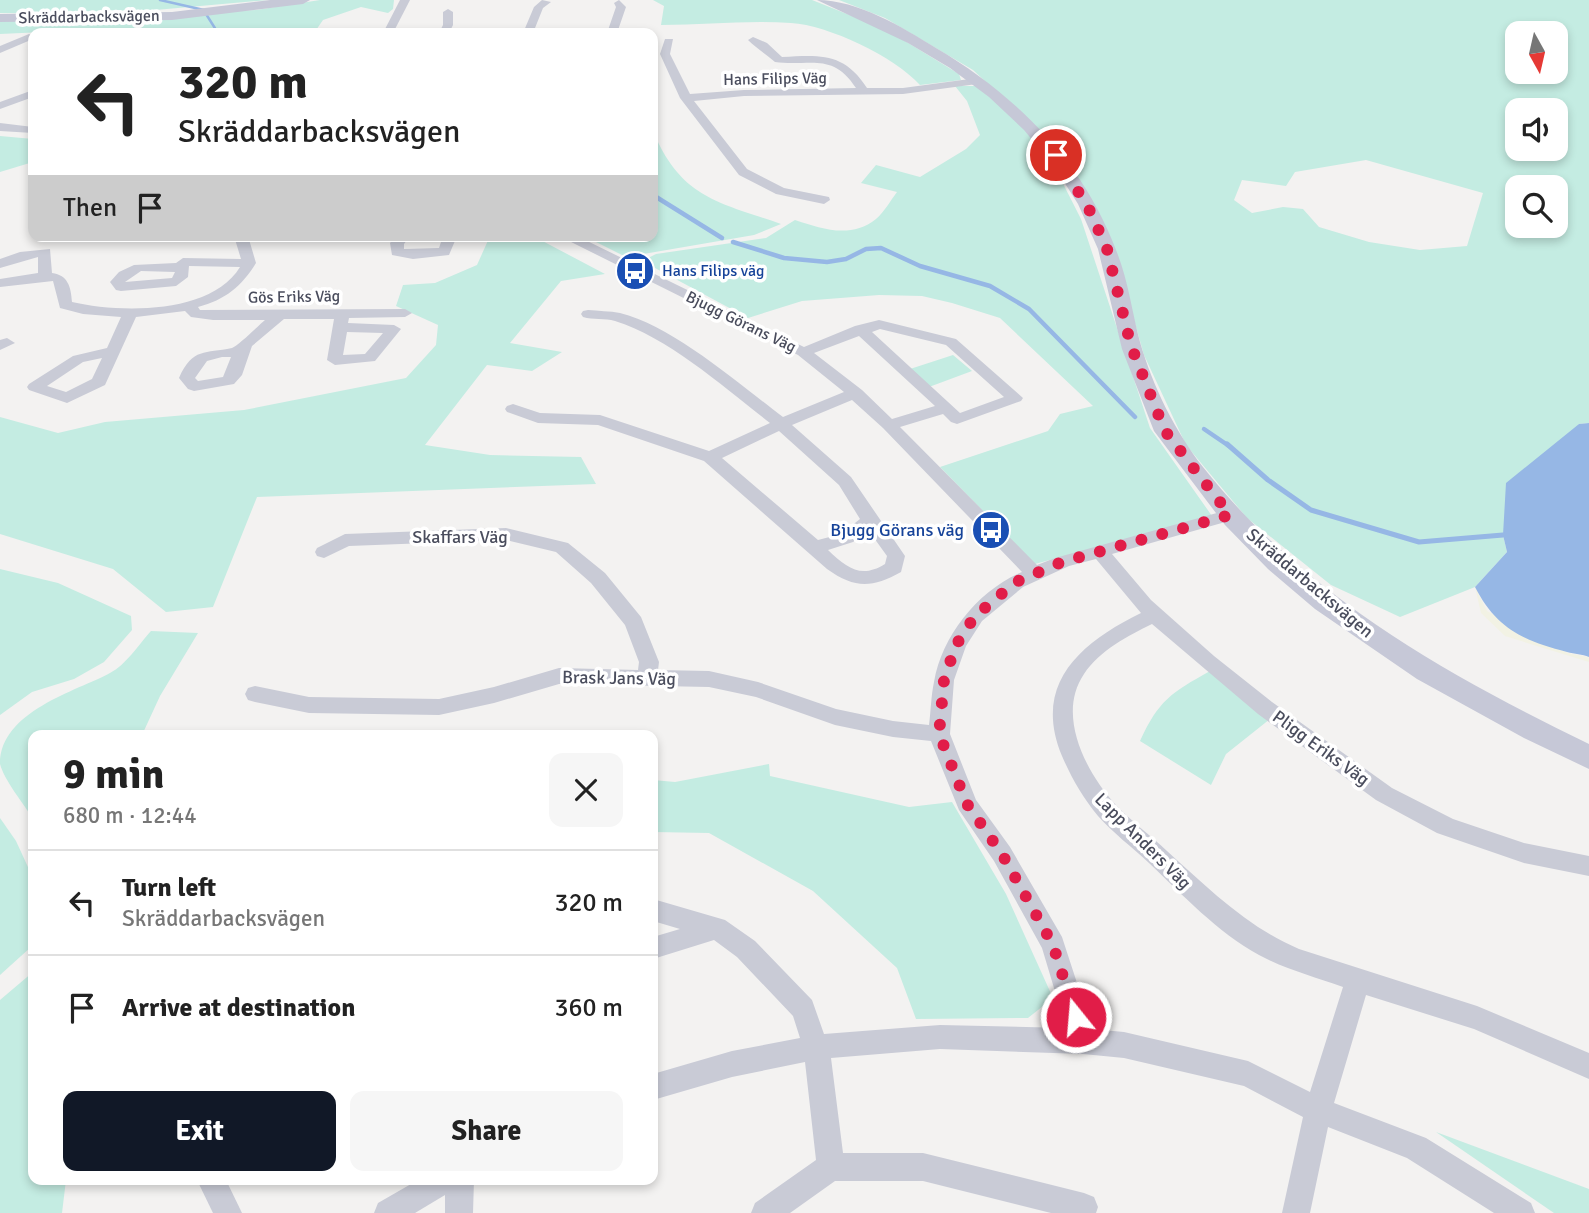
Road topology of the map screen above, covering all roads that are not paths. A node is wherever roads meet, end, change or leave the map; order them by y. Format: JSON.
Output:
{"nodes":[{"id":1,"x":303,"y":0,"type":"edge"},
{"id":2,"x":405,"y":0,"type":"edge"},
{"id":3,"x":824,"y":0,"type":"edge"},
{"id":4,"x":547,"y":2,"type":"dead end"},
{"id":5,"x":619,"y":3,"type":"dead end"},
{"id":6,"x":448,"y":12,"type":"dead end"},
{"id":7,"x":0,"y":18,"type":"edge"},
{"id":8,"x":391,"y":28,"type":"edge"},
{"id":9,"x":446,"y":28,"type":"edge"},
{"id":10,"x":530,"y":28,"type":"edge"},
{"id":11,"x":614,"y":28,"type":"edge"},
{"id":12,"x":28,"y":37,"type":"edge"},
{"id":13,"x":753,"y":40,"type":"dead end"},
{"id":14,"x":669,"y":41,"type":"dead end"},
{"id":15,"x":0,"y":50,"type":"edge"},
{"id":16,"x":779,"y":60,"type":"junction"},
{"id":17,"x":976,"y":81,"type":"junction"},
{"id":18,"x":774,"y":83,"type":"junction"},
{"id":19,"x":865,"y":93,"type":"junction"},
{"id":20,"x":28,"y":95,"type":"edge"},
{"id":21,"x":685,"y":98,"type":"junction"},
{"id":22,"x":0,"y":106,"type":"edge"},
{"id":23,"x":0,"y":127,"type":"edge"},
{"id":24,"x":28,"y":130,"type":"edge"},
{"id":25,"x":824,"y":200,"type":"dead end"},
{"id":26,"x":243,"y":242,"type":"edge"},
{"id":27,"x":398,"y":242,"type":"edge"},
{"id":28,"x":447,"y":242,"type":"edge"},
{"id":29,"x":578,"y":242,"type":"edge"},
{"id":30,"x":249,"y":263,"type":"junction"},
{"id":31,"x":0,"y":264,"type":"edge"},
{"id":32,"x":182,"y":268,"type":"dead end"},
{"id":33,"x":45,"y":276,"type":"junction"},
{"id":34,"x":0,"y":283,"type":"edge"},
{"id":35,"x":188,"y":305,"type":"junction"},
{"id":36,"x":405,"y":313,"type":"dead end"},
{"id":37,"x":588,"y":314,"type":"dead end"},
{"id":38,"x":129,"y":315,"type":"junction"},
{"id":39,"x":280,"y":315,"type":"junction"},
{"id":40,"x":860,"y":329,"type":"junction"},
{"id":41,"x":113,"y":351,"type":"dead end"},
{"id":42,"x":240,"y":352,"type":"dead end"},
{"id":43,"x":803,"y":352,"type":"junction"},
{"id":44,"x":856,"y":393,"type":"junction"},
{"id":45,"x":946,"y":408,"type":"junction"},
{"id":46,"x":513,"y":409,"type":"dead end"},
{"id":47,"x":780,"y":424,"type":"junction"},
{"id":48,"x":890,"y":425,"type":"junction"},
{"id":49,"x":710,"y":457,"type":"junction"},
{"id":50,"x":1230,"y":515,"type":"junction"},
{"id":51,"x":870,"y":521,"type":"junction"},
{"id":52,"x":815,"y":547,"type":"junction"},
{"id":53,"x":324,"y":552,"type":"dead end"},
{"id":54,"x":1100,"y":552,"type":"junction"},
{"id":55,"x":1034,"y":573,"type":"junction"},
{"id":56,"x":1155,"y":614,"type":"junction"},
{"id":57,"x":647,"y":677,"type":"junction"},
{"id":58,"x":255,"y":694,"type":"dead end"},
{"id":59,"x":939,"y":734,"type":"junction"},
{"id":60,"x":1589,"y":758,"type":"edge"},
{"id":61,"x":1589,"y":866,"type":"edge"},
{"id":62,"x":658,"y":912,"type":"edge"},
{"id":63,"x":716,"y":928,"type":"junction"},
{"id":64,"x":658,"y":946,"type":"edge"},
{"id":65,"x":1357,"y":981,"type":"junction"},
{"id":66,"x":1083,"y":1041,"type":"junction"},
{"id":67,"x":816,"y":1047,"type":"junction"},
{"id":68,"x":1589,"y":1066,"type":"edge"},
{"id":69,"x":658,"y":1086,"type":"edge"},
{"id":70,"x":1318,"y":1110,"type":"junction"},
{"id":71,"x":831,"y":1167,"type":"junction"},
{"id":72,"x":214,"y":1185,"type":"edge"},
{"id":73,"x":436,"y":1185,"type":"edge"},
{"id":74,"x":460,"y":1185,"type":"edge"},
{"id":75,"x":1084,"y":1207,"type":"dead end"},
{"id":76,"x":228,"y":1213,"type":"edge"},
{"id":77,"x":388,"y":1213,"type":"edge"},
{"id":78,"x":459,"y":1213,"type":"edge"},
{"id":79,"x":765,"y":1213,"type":"edge"},
{"id":80,"x":1296,"y":1213,"type":"edge"},
{"id":81,"x":1521,"y":1213,"type":"edge"}],
"edges":[{"from":1,"to":7,"type":"street","name":"Skräddarbacksvägen"},
{"from":2,"to":8,"type":"street"},
{"from":3,"to":17,"type":"street","name":"Skräddarbacksvägen"},
{"from":4,"to":10,"type":"street"},
{"from":5,"to":11,"type":"street"},
{"from":6,"to":9,"type":"street"},
{"from":12,"to":15,"type":"street"},
{"from":13,"to":16,"type":"street","name":"Hans Filips Väg"},
{"from":14,"to":21,"type":"street"},
{"from":16,"to":18,"type":"street","name":"Hans Filips Väg"},
{"from":16,"to":19,"type":"street","name":"Hans Filips Väg"},
{"from":17,"to":19,"type":"street","name":"Hans Filips Väg"},
{"from":17,"to":50,"type":"street","name":"Skräddarbacksvägen"},
{"from":18,"to":19,"type":"street","name":"Hans Filips Väg"},
{"from":18,"to":21,"type":"street","name":"Hans Filips Väg"},
{"from":20,"to":22,"type":"street"},
{"from":21,"to":25,"type":"street"},
{"from":23,"to":24,"type":"street"},
{"from":26,"to":30,"type":"street","name":"Gös Eriks Väg"},
{"from":27,"to":28,"type":"street"},
{"from":29,"to":43,"type":"street","name":"Bjugg Görans Väg"},
{"from":30,"to":32,"type":"street","name":"Gös Eriks Väg"},
{"from":30,"to":35,"type":"street","name":"Gös Eriks Väg"},
{"from":31,"to":33,"type":"street","name":"Gös Eriks Väg"},
{"from":33,"to":34,"type":"street"},
{"from":33,"to":38,"type":"street","name":"Gös Eriks Väg"},
{"from":35,"to":38,"type":"street","name":"Gös Eriks Väg"},
{"from":35,"to":39,"type":"street","name":"Gös Eriks Väg"},
{"from":36,"to":39,"type":"street","name":"Gös Eriks Väg"},
{"from":37,"to":47,"type":"street"},
{"from":38,"to":41,"type":"street"},
{"from":39,"to":42,"type":"street","name":"Gös Eriks Väg"},
{"from":40,"to":43,"type":"street","name":"Bjugg Görans Väg"},
{"from":40,"to":45,"type":"street"},
{"from":40,"to":45,"type":"street","name":"Bjugg Görans Väg"},
{"from":43,"to":44,"type":"street","name":"Bjugg Görans Väg"},
{"from":44,"to":47,"type":"street"},
{"from":44,"to":48,"type":"street","name":"Bjugg Görans Väg"},
{"from":45,"to":48,"type":"street","name":"Bjugg Görans Väg"},
{"from":46,"to":49,"type":"street"},
{"from":47,"to":49,"type":"street"},
{"from":47,"to":51,"type":"street"},
{"from":48,"to":55,"type":"street","name":"Bjugg Görans Väg"},
{"from":49,"to":52,"type":"street"},
{"from":50,"to":54,"type":"street"},
{"from":50,"to":60,"type":"street","name":"Skräddarbacksvägen"},
{"from":51,"to":52,"type":"street"},
{"from":51,"to":52,"type":"street"},
{"from":53,"to":57,"type":"street","name":"Skaffars Väg"},
{"from":54,"to":55,"type":"street"},
{"from":54,"to":56,"type":"street","name":"Pligg Eriks Väg"},
{"from":55,"to":59,"type":"street"},
{"from":56,"to":61,"type":"street","name":"Pligg Eriks Väg"},
{"from":56,"to":65,"type":"street","name":"Lapp Anders Väg"},
{"from":57,"to":58,"type":"street","name":"Brask Jans Väg"},
{"from":57,"to":59,"type":"street","name":"Brask Jans Väg"},
{"from":59,"to":66,"type":"street"},
{"from":62,"to":63,"type":"street"},
{"from":63,"to":64,"type":"street"},
{"from":63,"to":67,"type":"street"},
{"from":65,"to":68,"type":"street","name":"Lapp Anders Väg"},
{"from":65,"to":70,"type":"street"},
{"from":66,"to":67,"type":"street"},
{"from":66,"to":70,"type":"street"},
{"from":67,"to":69,"type":"street"},
{"from":67,"to":71,"type":"street"},
{"from":70,"to":80,"type":"street"},
{"from":70,"to":81,"type":"street"},
{"from":71,"to":75,"type":"street"},
{"from":71,"to":79,"type":"street"},
{"from":72,"to":76,"type":"street"},
{"from":73,"to":77,"type":"street"},
{"from":74,"to":78,"type":"street"}]}
